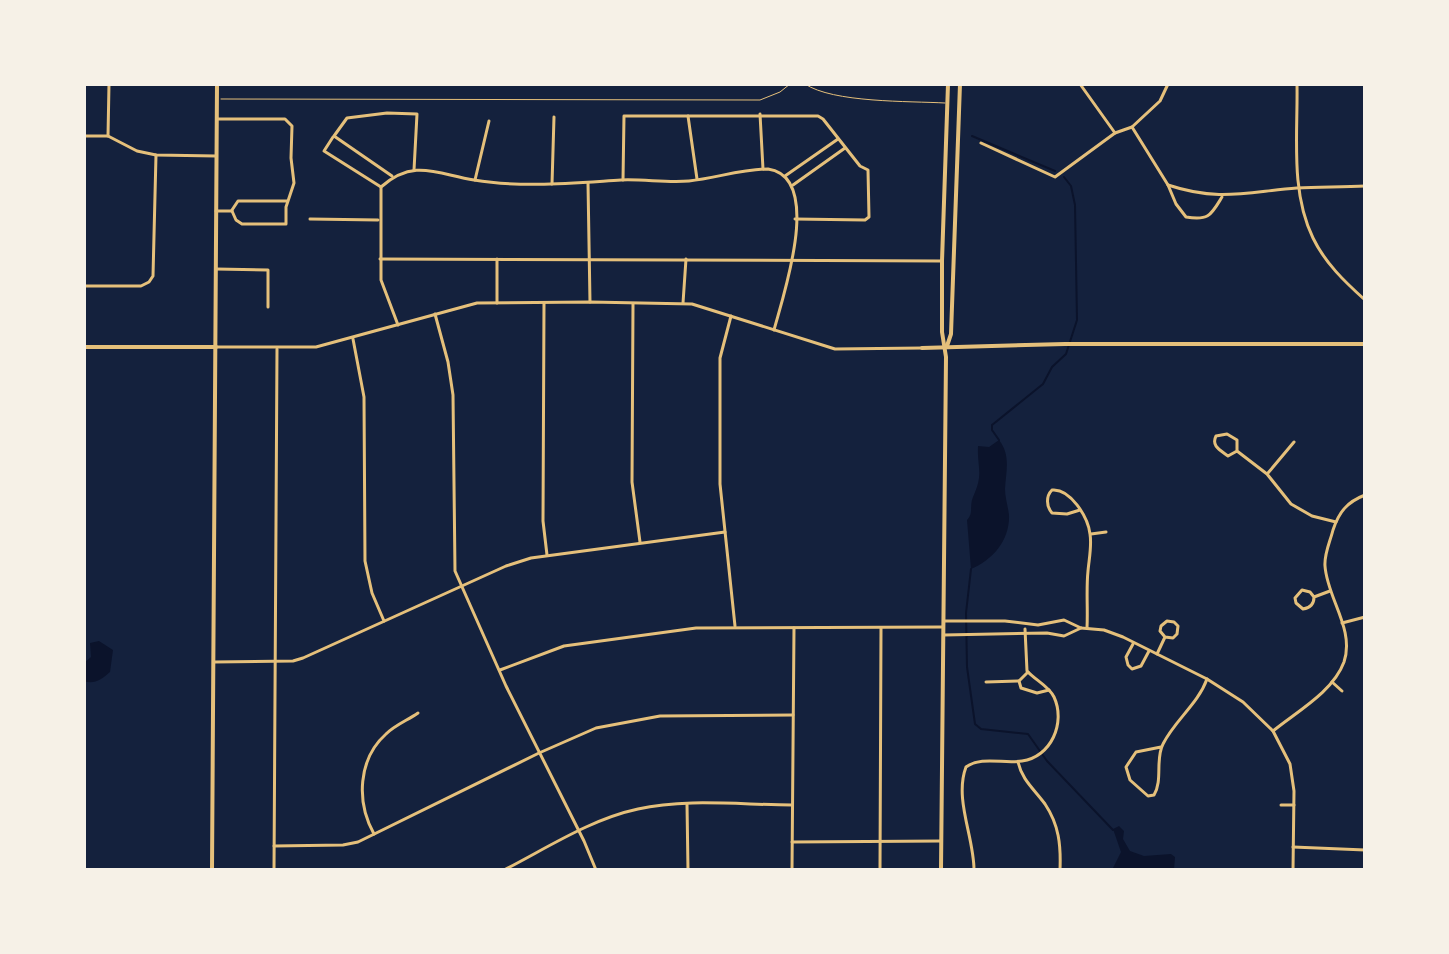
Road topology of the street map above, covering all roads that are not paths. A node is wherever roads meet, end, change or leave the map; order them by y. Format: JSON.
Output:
{"nodes":[{"id":1,"x":109,"y":84,"type":"edge"},
{"id":2,"x":217,"y":84,"type":"edge"},
{"id":3,"x":790,"y":84,"type":"edge"},
{"id":4,"x":805,"y":84,"type":"edge"},
{"id":5,"x":948,"y":84,"type":"edge"},
{"id":6,"x":960,"y":84,"type":"edge"},
{"id":7,"x":1080,"y":84,"type":"edge"},
{"id":8,"x":1168,"y":84,"type":"edge"},
{"id":9,"x":1297,"y":84,"type":"edge"},
{"id":10,"x":217,"y":99,"type":"junction"},
{"id":11,"x":947,"y":103,"type":"junction"},
{"id":12,"x":760,"y":114,"type":"junction"},
{"id":13,"x":688,"y":116,"type":"junction"},
{"id":14,"x":554,"y":117,"type":"dead end"},
{"id":15,"x":217,"y":119,"type":"junction"},
{"id":16,"x":489,"y":121,"type":"dead end"},
{"id":17,"x":1132,"y":127,"type":"junction"},
{"id":18,"x":1115,"y":133,"type":"junction"},
{"id":19,"x":84,"y":136,"type":"edge"},
{"id":20,"x":108,"y":136,"type":"junction"},
{"id":21,"x":334,"y":136,"type":"junction"},
{"id":22,"x":838,"y":139,"type":"junction"},
{"id":23,"x":981,"y":143,"type":"dead end"},
{"id":24,"x":845,"y":148,"type":"junction"},
{"id":25,"x":156,"y":155,"type":"junction"},
{"id":26,"x":216,"y":156,"type":"junction"},
{"id":27,"x":763,"y":169,"type":"junction"},
{"id":28,"x":414,"y":170,"type":"junction"},
{"id":29,"x":393,"y":176,"type":"junction"},
{"id":30,"x":785,"y":176,"type":"junction"},
{"id":31,"x":697,"y":179,"type":"junction"},
{"id":32,"x":623,"y":180,"type":"junction"},
{"id":33,"x":475,"y":181,"type":"junction"},
{"id":34,"x":588,"y":183,"type":"junction"},
{"id":35,"x":552,"y":184,"type":"junction"},
{"id":36,"x":793,"y":185,"type":"junction"},
{"id":37,"x":1168,"y":185,"type":"junction"},
{"id":38,"x":1365,"y":186,"type":"edge"},
{"id":39,"x":381,"y":187,"type":"junction"},
{"id":40,"x":1298,"y":188,"type":"junction"},
{"id":41,"x":1222,"y":197,"type":"junction"},
{"id":42,"x":287,"y":201,"type":"junction"},
{"id":43,"x":216,"y":211,"type":"junction"},
{"id":44,"x":232,"y":211,"type":"junction"},
{"id":45,"x":310,"y":219,"type":"dead end"},
{"id":46,"x":795,"y":219,"type":"junction"},
{"id":47,"x":380,"y":220,"type":"junction"},
{"id":48,"x":589,"y":258,"type":"junction"},
{"id":49,"x":380,"y":259,"type":"junction"},
{"id":50,"x":497,"y":259,"type":"junction"},
{"id":51,"x":686,"y":259,"type":"junction"},
{"id":52,"x":794,"y":260,"type":"junction"},
{"id":53,"x":942,"y":261,"type":"junction"},
{"id":54,"x":216,"y":269,"type":"junction"},
{"id":55,"x":84,"y":286,"type":"edge"},
{"id":56,"x":1365,"y":300,"type":"edge"},
{"id":57,"x":590,"y":302,"type":"junction"},
{"id":58,"x":497,"y":303,"type":"junction"},
{"id":59,"x":544,"y":303,"type":"junction"},
{"id":60,"x":683,"y":303,"type":"junction"},
{"id":61,"x":633,"y":304,"type":"junction"},
{"id":62,"x":268,"y":307,"type":"dead end"},
{"id":63,"x":435,"y":314,"type":"junction"},
{"id":64,"x":731,"y":316,"type":"junction"},
{"id":65,"x":398,"y":325,"type":"junction"},
{"id":66,"x":774,"y":330,"type":"junction"},
{"id":67,"x":353,"y":339,"type":"junction"},
{"id":68,"x":1365,"y":344,"type":"edge"},
{"id":69,"x":84,"y":347,"type":"edge"},
{"id":70,"x":216,"y":347,"type":"junction"},
{"id":71,"x":922,"y":348,"type":"joint"},
{"id":72,"x":946,"y":348,"type":"junction"},
{"id":73,"x":277,"y":349,"type":"junction"},
{"id":74,"x":1294,"y":442,"type":"dead end"},
{"id":75,"x":1237,"y":451,"type":"junction"},
{"id":76,"x":1267,"y":474,"type":"junction"},
{"id":77,"x":1365,"y":495,"type":"edge"},
{"id":78,"x":1080,"y":510,"type":"junction"},
{"id":79,"x":1336,"y":522,"type":"junction"},
{"id":80,"x":725,"y":532,"type":"junction"},
{"id":81,"x":1106,"y":532,"type":"dead end"},
{"id":82,"x":1091,"y":534,"type":"junction"},
{"id":83,"x":640,"y":542,"type":"junction"},
{"id":84,"x":547,"y":555,"type":"junction"},
{"id":85,"x":462,"y":586,"type":"junction"},
{"id":86,"x":1330,"y":591,"type":"junction"},
{"id":87,"x":1314,"y":597,"type":"junction"},
{"id":88,"x":1365,"y":617,"type":"edge"},
{"id":89,"x":384,"y":621,"type":"junction"},
{"id":90,"x":1342,"y":623,"type":"junction"},
{"id":91,"x":944,"y":624,"type":"junction"},
{"id":92,"x":735,"y":627,"type":"junction"},
{"id":93,"x":794,"y":628,"type":"junction"},
{"id":94,"x":881,"y":628,"type":"junction"},
{"id":95,"x":1081,"y":628,"type":"junction"},
{"id":96,"x":1087,"y":628,"type":"junction"},
{"id":97,"x":1025,"y":632,"type":"junction"},
{"id":98,"x":944,"y":635,"type":"junction"},
{"id":99,"x":1165,"y":637,"type":"junction"},
{"id":100,"x":1134,"y":643,"type":"junction"},
{"id":101,"x":1149,"y":651,"type":"junction"},
{"id":102,"x":1157,"y":654,"type":"junction"},
{"id":103,"x":274,"y":661,"type":"junction"},
{"id":104,"x":214,"y":662,"type":"junction"},
{"id":105,"x":500,"y":670,"type":"junction"},
{"id":106,"x":1028,"y":672,"type":"junction"},
{"id":107,"x":1207,"y":679,"type":"junction"},
{"id":108,"x":1019,"y":681,"type":"junction"},
{"id":109,"x":986,"y":682,"type":"dead end"},
{"id":110,"x":1332,"y":682,"type":"junction"},
{"id":111,"x":1049,"y":690,"type":"junction"},
{"id":112,"x":1342,"y":691,"type":"dead end"},
{"id":113,"x":418,"y":713,"type":"dead end"},
{"id":114,"x":793,"y":715,"type":"junction"},
{"id":115,"x":1273,"y":731,"type":"junction"},
{"id":116,"x":1161,"y":747,"type":"junction"},
{"id":117,"x":539,"y":753,"type":"junction"},
{"id":118,"x":1018,"y":762,"type":"junction"},
{"id":119,"x":687,"y":804,"type":"junction"},
{"id":120,"x":792,"y":805,"type":"junction"},
{"id":121,"x":1281,"y":805,"type":"dead end"},
{"id":122,"x":1294,"y":805,"type":"junction"},
{"id":123,"x":579,"y":832,"type":"junction"},
{"id":124,"x":374,"y":834,"type":"junction"},
{"id":125,"x":941,"y":841,"type":"junction"},
{"id":126,"x":792,"y":842,"type":"junction"},
{"id":127,"x":880,"y":842,"type":"junction"},
{"id":128,"x":274,"y":846,"type":"junction"},
{"id":129,"x":1293,"y":847,"type":"junction"},
{"id":130,"x":1365,"y":850,"type":"edge"},
{"id":131,"x":942,"y":868,"type":"edge"},
{"id":132,"x":212,"y":870,"type":"edge"},
{"id":133,"x":274,"y":870,"type":"edge"},
{"id":134,"x":504,"y":870,"type":"edge"},
{"id":135,"x":596,"y":870,"type":"edge"},
{"id":136,"x":688,"y":870,"type":"edge"},
{"id":137,"x":792,"y":870,"type":"edge"},
{"id":138,"x":880,"y":870,"type":"edge"},
{"id":139,"x":974,"y":870,"type":"edge"},
{"id":140,"x":1060,"y":870,"type":"edge"},
{"id":141,"x":1293,"y":870,"type":"edge"}],
"edges":[{"from":1,"to":20,"type":"street"},
{"from":2,"to":10,"type":"main road"},
{"from":3,"to":10,"type":"lane"},
{"from":4,"to":11,"type":"lane"},
{"from":5,"to":11,"type":"main road"},
{"from":6,"to":72,"type":"main road"},
{"from":7,"to":18,"type":"street"},
{"from":8,"to":17,"type":"street"},
{"from":9,"to":40,"type":"street"},
{"from":10,"to":15,"type":"main road"},
{"from":11,"to":53,"type":"main road"},
{"from":12,"to":13,"type":"street"},
{"from":12,"to":22,"type":"street"},
{"from":12,"to":27,"type":"street"},
{"from":13,"to":31,"type":"street"},
{"from":13,"to":32,"type":"street"},
{"from":14,"to":35,"type":"street"},
{"from":15,"to":26,"type":"main road"},
{"from":15,"to":42,"type":"street"},
{"from":16,"to":33,"type":"street"},
{"from":17,"to":18,"type":"street"},
{"from":17,"to":37,"type":"street"},
{"from":18,"to":23,"type":"street"},
{"from":19,"to":20,"type":"street"},
{"from":20,"to":25,"type":"street"},
{"from":21,"to":28,"type":"street"},
{"from":21,"to":29,"type":"street"},
{"from":21,"to":39,"type":"street"},
{"from":22,"to":24,"type":"street"},
{"from":22,"to":30,"type":"street"},
{"from":24,"to":36,"type":"street"},
{"from":24,"to":46,"type":"street"},
{"from":25,"to":26,"type":"street"},
{"from":25,"to":55,"type":"street"},
{"from":26,"to":43,"type":"main road"},
{"from":27,"to":30,"type":"street"},
{"from":27,"to":31,"type":"street"},
{"from":28,"to":29,"type":"street"},
{"from":28,"to":33,"type":"street"},
{"from":29,"to":39,"type":"street"},
{"from":30,"to":36,"type":"street"},
{"from":31,"to":32,"type":"street"},
{"from":32,"to":34,"type":"street"},
{"from":33,"to":35,"type":"street"},
{"from":34,"to":35,"type":"street"},
{"from":34,"to":48,"type":"street"},
{"from":36,"to":46,"type":"street"},
{"from":37,"to":41,"type":"street"},
{"from":37,"to":41,"type":"street"},
{"from":38,"to":40,"type":"street"},
{"from":39,"to":47,"type":"street"},
{"from":40,"to":41,"type":"street"},
{"from":40,"to":56,"type":"street"},
{"from":42,"to":44,"type":"street"},
{"from":42,"to":44,"type":"street"},
{"from":43,"to":44,"type":"street"},
{"from":43,"to":54,"type":"main road"},
{"from":45,"to":47,"type":"street"},
{"from":46,"to":52,"type":"street"},
{"from":47,"to":49,"type":"street"},
{"from":48,"to":50,"type":"street"},
{"from":48,"to":51,"type":"street"},
{"from":48,"to":57,"type":"street"},
{"from":49,"to":50,"type":"street"},
{"from":49,"to":65,"type":"street"},
{"from":50,"to":58,"type":"street"},
{"from":51,"to":52,"type":"street"},
{"from":51,"to":60,"type":"street"},
{"from":52,"to":53,"type":"street"},
{"from":52,"to":66,"type":"street"},
{"from":53,"to":72,"type":"main road"},
{"from":54,"to":62,"type":"street"},
{"from":54,"to":70,"type":"main road"},
{"from":57,"to":59,"type":"street"},
{"from":57,"to":61,"type":"street"},
{"from":58,"to":59,"type":"street"},
{"from":58,"to":63,"type":"street"},
{"from":59,"to":84,"type":"street"},
{"from":60,"to":61,"type":"street"},
{"from":60,"to":64,"type":"street"},
{"from":61,"to":83,"type":"street"},
{"from":63,"to":65,"type":"street"},
{"from":63,"to":85,"type":"street"},
{"from":64,"to":66,"type":"street"},
{"from":64,"to":80,"type":"street"},
{"from":65,"to":67,"type":"street"},
{"from":66,"to":71,"type":"street"},
{"from":67,"to":73,"type":"street"},
{"from":67,"to":89,"type":"street"},
{"from":68,"to":72,"type":"main road"},
{"from":69,"to":70,"type":"main road"},
{"from":70,"to":73,"type":"street"},
{"from":70,"to":104,"type":"main road"},
{"from":71,"to":72,"type":"main road"},
{"from":72,"to":91,"type":"main road"},
{"from":73,"to":103,"type":"street"},
{"from":74,"to":76,"type":"street"},
{"from":75,"to":75,"type":"street"},
{"from":75,"to":76,"type":"street"},
{"from":76,"to":79,"type":"street"},
{"from":77,"to":79,"type":"street"},
{"from":78,"to":78,"type":"street"},
{"from":78,"to":82,"type":"street"},
{"from":79,"to":86,"type":"street"},
{"from":80,"to":83,"type":"street"},
{"from":80,"to":92,"type":"street"},
{"from":81,"to":82,"type":"street"},
{"from":82,"to":96,"type":"street"},
{"from":83,"to":84,"type":"street"},
{"from":84,"to":85,"type":"street"},
{"from":85,"to":89,"type":"street"},
{"from":85,"to":105,"type":"street"},
{"from":86,"to":87,"type":"street"},
{"from":86,"to":90,"type":"street"},
{"from":87,"to":87,"type":"street"},
{"from":88,"to":90,"type":"street"},
{"from":89,"to":103,"type":"street"},
{"from":90,"to":110,"type":"street"},
{"from":91,"to":94,"type":"street"},
{"from":91,"to":95,"type":"street"},
{"from":91,"to":98,"type":"main road"},
{"from":92,"to":93,"type":"street"},
{"from":92,"to":105,"type":"street"},
{"from":93,"to":94,"type":"street"},
{"from":93,"to":114,"type":"street"},
{"from":94,"to":127,"type":"street"},
{"from":95,"to":96,"type":"street"},
{"from":95,"to":97,"type":"street"},
{"from":96,"to":100,"type":"street"},
{"from":97,"to":98,"type":"street"},
{"from":97,"to":106,"type":"street"},
{"from":98,"to":125,"type":"main road"},
{"from":99,"to":99,"type":"street"},
{"from":99,"to":102,"type":"street"},
{"from":100,"to":101,"type":"street"},
{"from":100,"to":101,"type":"street"},
{"from":101,"to":102,"type":"street"},
{"from":102,"to":107,"type":"street"},
{"from":103,"to":104,"type":"street"},
{"from":103,"to":128,"type":"street"},
{"from":104,"to":132,"type":"main road"},
{"from":105,"to":117,"type":"street"},
{"from":106,"to":108,"type":"street"},
{"from":106,"to":111,"type":"street"},
{"from":107,"to":115,"type":"street"},
{"from":107,"to":116,"type":"street"},
{"from":108,"to":109,"type":"street"},
{"from":108,"to":111,"type":"street"},
{"from":110,"to":112,"type":"street"},
{"from":110,"to":115,"type":"street"},
{"from":111,"to":118,"type":"street"},
{"from":113,"to":124,"type":"street"},
{"from":114,"to":117,"type":"street"},
{"from":114,"to":120,"type":"street"},
{"from":115,"to":122,"type":"street"},
{"from":116,"to":116,"type":"street"},
{"from":117,"to":123,"type":"street"},
{"from":117,"to":124,"type":"street"},
{"from":118,"to":139,"type":"street"},
{"from":118,"to":140,"type":"street"},
{"from":119,"to":120,"type":"street"},
{"from":119,"to":123,"type":"street"},
{"from":119,"to":136,"type":"street"},
{"from":120,"to":126,"type":"street"},
{"from":121,"to":122,"type":"street"},
{"from":122,"to":129,"type":"street"},
{"from":123,"to":134,"type":"street"},
{"from":123,"to":135,"type":"street"},
{"from":124,"to":128,"type":"street"},
{"from":125,"to":127,"type":"street"},
{"from":125,"to":131,"type":"main road"},
{"from":126,"to":127,"type":"street"},
{"from":126,"to":137,"type":"street"},
{"from":127,"to":138,"type":"street"},
{"from":128,"to":133,"type":"street"},
{"from":129,"to":130,"type":"street"},
{"from":129,"to":141,"type":"street"}]}
